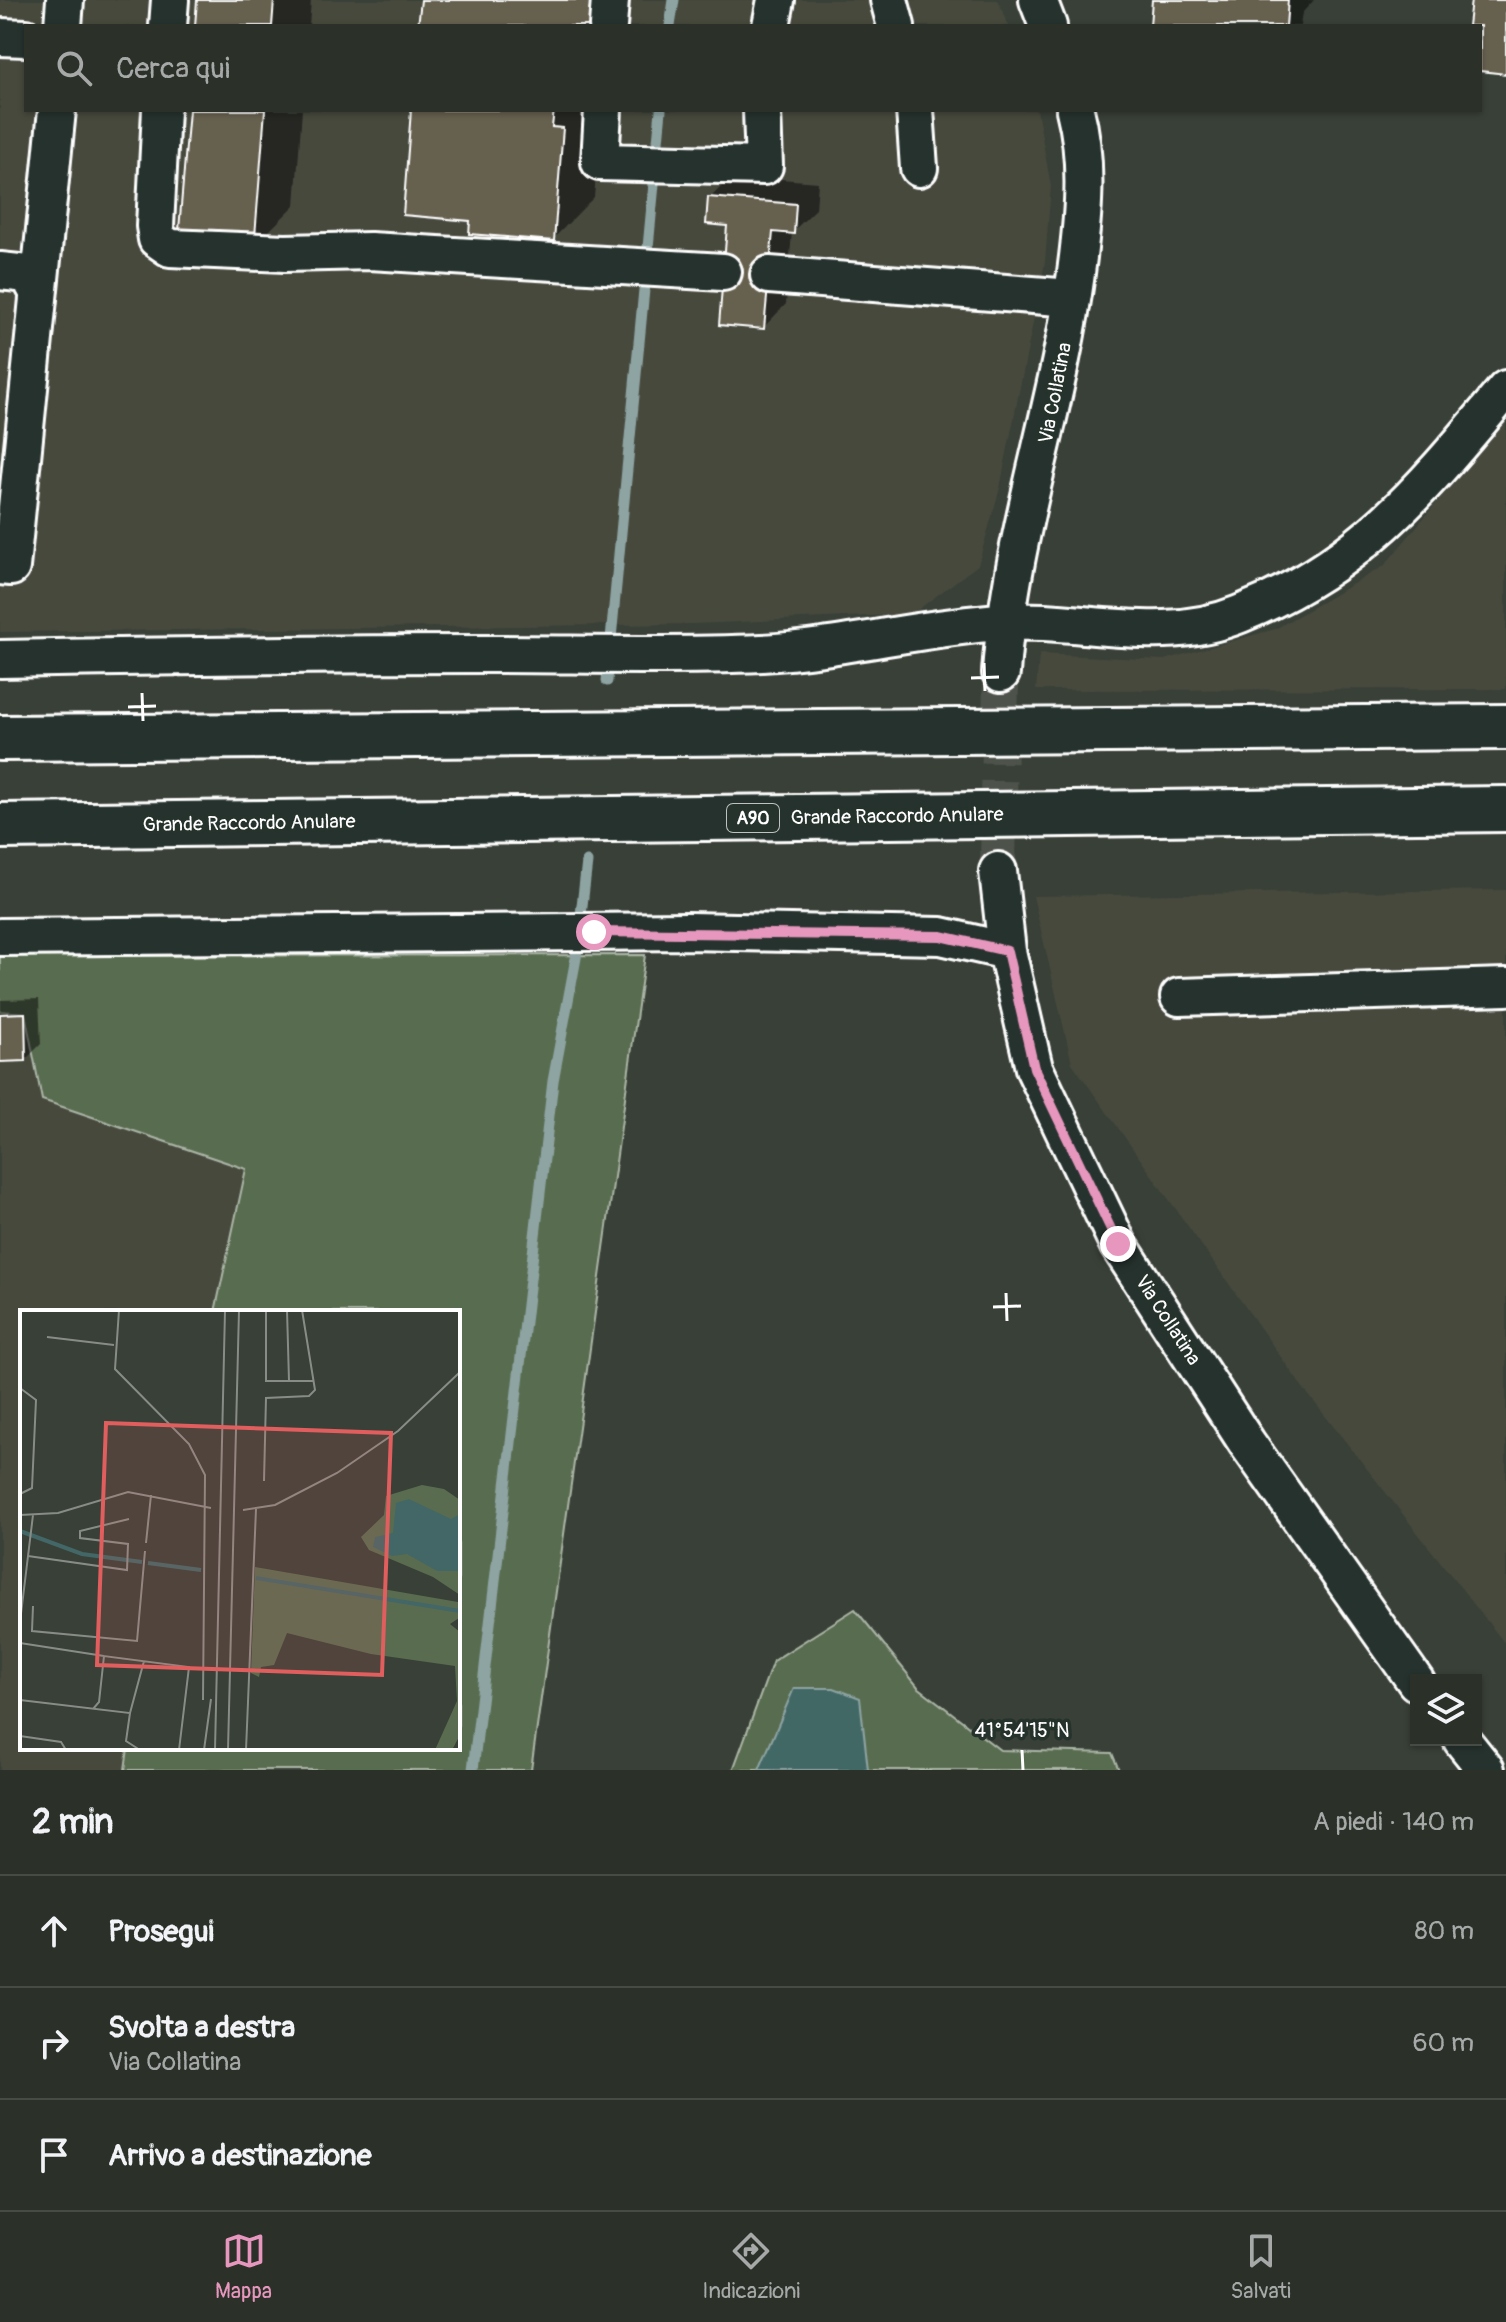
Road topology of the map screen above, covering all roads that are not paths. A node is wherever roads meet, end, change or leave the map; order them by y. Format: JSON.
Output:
{"nodes":[{"id":1,"x":65,"y":0,"type":"edge"},
{"id":2,"x":170,"y":0,"type":"edge"},
{"id":3,"x":610,"y":0,"type":"edge"},
{"id":4,"x":776,"y":0,"type":"edge"},
{"id":5,"x":889,"y":0,"type":"edge"},
{"id":6,"x":1038,"y":0,"type":"edge"},
{"id":7,"x":63,"y":24,"type":"edge"},
{"id":8,"x":168,"y":24,"type":"edge"},
{"id":9,"x":608,"y":24,"type":"edge"},
{"id":10,"x":771,"y":24,"type":"edge"},
{"id":11,"x":895,"y":24,"type":"edge"},
{"id":12,"x":1047,"y":24,"type":"edge"},
{"id":13,"x":0,"y":37,"type":"edge"},
{"id":14,"x":24,"y":38,"type":"edge"},
{"id":15,"x":57,"y":112,"type":"edge"},
{"id":16,"x":161,"y":112,"type":"edge"},
{"id":17,"x":603,"y":112,"type":"edge"},
{"id":18,"x":762,"y":112,"type":"edge"},
{"id":19,"x":915,"y":112,"type":"edge"},
{"id":20,"x":1075,"y":112,"type":"edge"},
{"id":21,"x":919,"y":168,"type":"dead end"},
{"id":22,"x":0,"y":271,"type":"edge"},
{"id":23,"x":723,"y":272,"type":"dead end"},
{"id":24,"x":769,"y":275,"type":"dead end"},
{"id":25,"x":38,"y":292,"type":"junction"},
{"id":26,"x":1072,"y":298,"type":"junction"},
{"id":27,"x":1506,"y":389,"type":"edge"},
{"id":28,"x":0,"y":566,"type":"edge"},
{"id":29,"x":1004,"y":622,"type":"junction"},
{"id":30,"x":0,"y":659,"type":"edge"},
{"id":31,"x":1001,"y":673,"type":"tunnel mouth"},
{"id":32,"x":1506,"y":727,"type":"edge"},
{"id":33,"x":0,"y":738,"type":"edge"},
{"id":34,"x":1506,"y":809,"type":"edge"},
{"id":35,"x":0,"y":826,"type":"edge"},
{"id":36,"x":998,"y":871,"type":"tunnel mouth"},
{"id":37,"x":0,"y":937,"type":"edge"},
{"id":38,"x":1007,"y":951,"type":"junction"},
{"id":39,"x":1506,"y":987,"type":"edge"},
{"id":40,"x":1179,"y":997,"type":"dead end"},
{"id":41,"x":1410,"y":1674,"type":"edge"},
{"id":42,"x":1467,"y":1746,"type":"edge"},
{"id":43,"x":1486,"y":1770,"type":"edge"}],
"edges":[{"from":1,"to":7,"type":"street"},
{"from":2,"to":8,"type":"street"},
{"from":3,"to":9,"type":"street"},
{"from":4,"to":10,"type":"street"},
{"from":5,"to":11,"type":"street"},
{"from":6,"to":12,"type":"street"},
{"from":13,"to":14,"type":"street"},
{"from":15,"to":25,"type":"street"},
{"from":16,"to":23,"type":"street"},
{"from":17,"to":18,"type":"street"},
{"from":19,"to":21,"type":"street"},
{"from":20,"to":26,"type":"street","name":"Via Collatina"},
{"from":22,"to":25,"type":"street"},
{"from":24,"to":26,"type":"street"},
{"from":25,"to":28,"type":"street"},
{"from":26,"to":29,"type":"street","name":"Via Collatina"},
{"from":27,"to":29,"type":"street"},
{"from":29,"to":30,"type":"street"},
{"from":29,"to":31,"type":"street","name":"Via Collatina"},
{"from":32,"to":33,"type":"highway"},
{"from":34,"to":35,"type":"highway","name":"Grande Raccordo Anulare","number":"A90"},
{"from":36,"to":38,"type":"street","name":"Via Collatina"},
{"from":37,"to":38,"type":"street"},
{"from":38,"to":41,"type":"street","name":"Via Collatina"},
{"from":39,"to":40,"type":"street"},
{"from":42,"to":43,"type":"street"}]}
